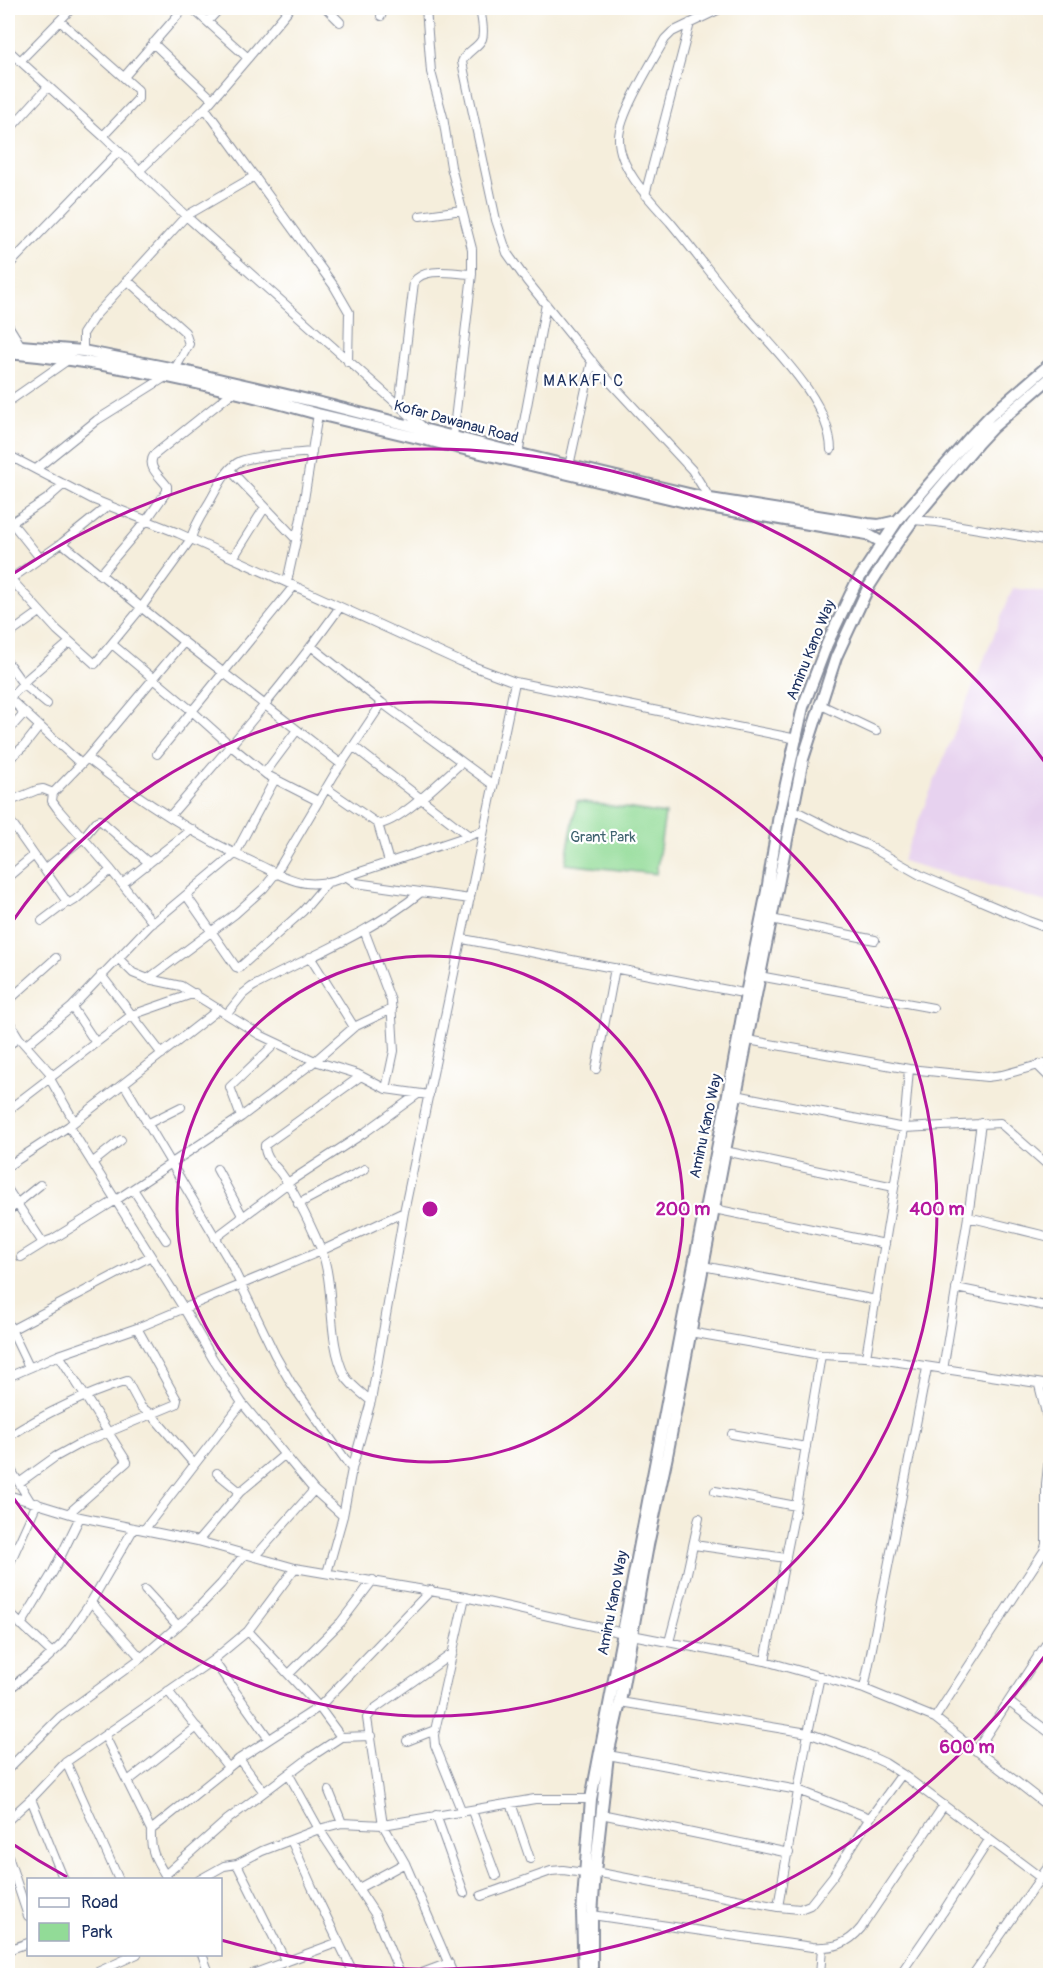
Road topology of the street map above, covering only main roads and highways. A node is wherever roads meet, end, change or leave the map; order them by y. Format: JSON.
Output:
{"nodes":[{"id":1,"x":8,"y":345,"type":"edge"},
{"id":2,"x":8,"y":353,"type":"edge"},
{"id":3,"x":1050,"y":364,"type":"edge"},
{"id":4,"x":171,"y":373,"type":"junction"},
{"id":5,"x":1050,"y":378,"type":"edge"},
{"id":6,"x":897,"y":521,"type":"junction"},
{"id":7,"x":883,"y":543,"type":"junction"},
{"id":8,"x":809,"y":690,"type":"junction"},
{"id":9,"x":821,"y":700,"type":"junction"},
{"id":10,"x":751,"y":995,"type":"junction"},
{"id":11,"x":628,"y":1634,"type":"junction"},
{"id":12,"x":590,"y":1872,"type":"junction"},
{"id":13,"x":584,"y":1976,"type":"edge"},
{"id":14,"x":592,"y":1976,"type":"edge"}],
"edges":[{"from":1,"to":4,"type":"main road","name":"Kofar Dawanau Road"},
{"from":2,"to":4,"type":"main road","name":"Kofar Dawanau Road"},
{"from":3,"to":6,"type":"main road","name":"Aminu Kano Way"},
{"from":4,"to":6,"type":"main road","name":"Kofar Dawanau Road"},
{"from":4,"to":7,"type":"main road","name":"Kofar Dawanau Road"},
{"from":5,"to":9,"type":"main road","name":"Aminu Kano Way"},
{"from":6,"to":7,"type":"main road","name":"Aminu Kano Way"},
{"from":7,"to":8,"type":"main road","name":"Aminu Kano Way"},
{"from":8,"to":9,"type":"main road"},
{"from":8,"to":10,"type":"main road","name":"Aminu Kano Way"},
{"from":9,"to":10,"type":"main road","name":"Aminu Kano Way"},
{"from":10,"to":11,"type":"main road","name":"Aminu Kano Way"},
{"from":10,"to":11,"type":"main road","name":"Aminu Kano Way"},
{"from":11,"to":12,"type":"main road","name":"Aminu Kano Way"},
{"from":11,"to":12,"type":"main road","name":"Aminu Kano Way"},
{"from":12,"to":13,"type":"main road","name":"Aminu Kano Way"},
{"from":12,"to":14,"type":"main road","name":"Aminu Kano Way"}]}
